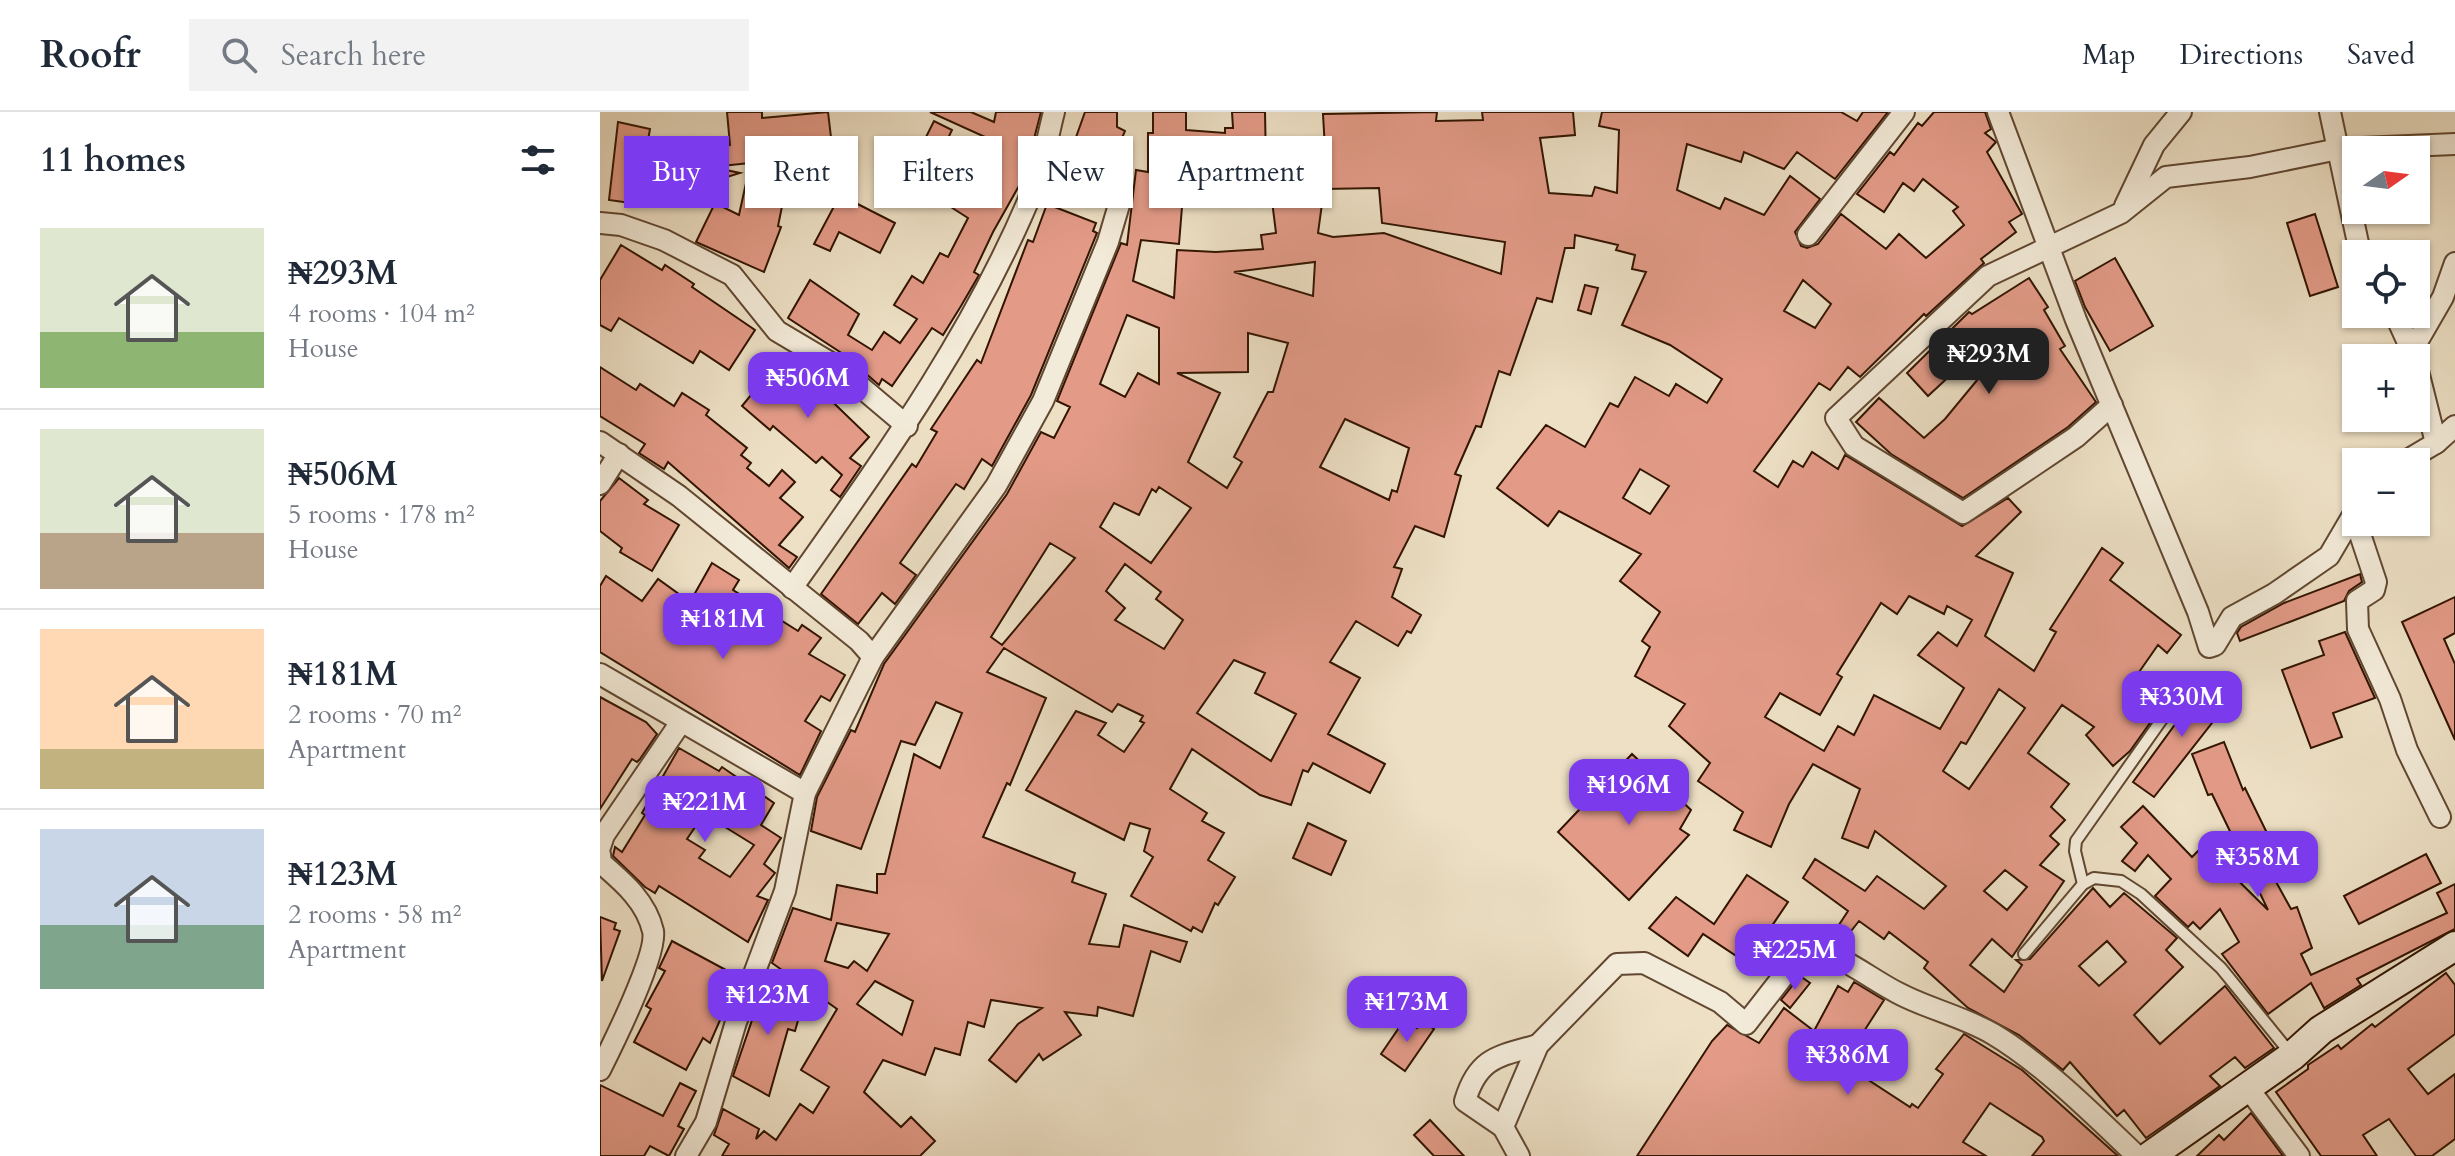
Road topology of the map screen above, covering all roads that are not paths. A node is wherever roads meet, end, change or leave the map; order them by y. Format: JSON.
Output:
{"nodes":[{"id":1,"x":1054,"y":112,"type":"edge"},
{"id":2,"x":1904,"y":112,"type":"edge"},
{"id":3,"x":1998,"y":112,"type":"edge"},
{"id":4,"x":2181,"y":112,"type":"edge"},
{"id":5,"x":2330,"y":112,"type":"edge"},
{"id":6,"x":1048,"y":136,"type":"edge"},
{"id":7,"x":2454,"y":145,"type":"edge"},
{"id":8,"x":2338,"y":149,"type":"junction"},
{"id":9,"x":1023,"y":208,"type":"edge"},
{"id":10,"x":1118,"y":208,"type":"edge"},
{"id":11,"x":2121,"y":213,"type":"junction"},
{"id":12,"x":600,"y":223,"type":"edge"},
{"id":13,"x":1808,"y":235,"type":"dead end"},
{"id":14,"x":2357,"y":240,"type":"edge"},
{"id":15,"x":2049,"y":248,"type":"junction"},
{"id":16,"x":2455,"y":263,"type":"edge"},
{"id":17,"x":2420,"y":344,"type":"edge"},
{"id":18,"x":2112,"y":405,"type":"junction"},
{"id":19,"x":2430,"y":420,"type":"edge"},
{"id":20,"x":907,"y":426,"type":"junction"},
{"id":21,"x":2455,"y":426,"type":"edge"},
{"id":22,"x":600,"y":442,"type":"edge"},
{"id":23,"x":2436,"y":443,"type":"junction"},
{"id":24,"x":2428,"y":448,"type":"edge"},
{"id":25,"x":619,"y":454,"type":"junction"},
{"id":26,"x":600,"y":484,"type":"edge"},
{"id":27,"x":2343,"y":536,"type":"edge"},
{"id":28,"x":2362,"y":536,"type":"edge"},
{"id":29,"x":792,"y":588,"type":"junction"},
{"id":30,"x":873,"y":657,"type":"junction"},
{"id":31,"x":600,"y":674,"type":"edge"},
{"id":32,"x":2177,"y":698,"type":"dead end"},
{"id":33,"x":681,"y":722,"type":"junction"},
{"id":34,"x":805,"y":793,"type":"junction"},
{"id":35,"x":2440,"y":817,"type":"dead end"},
{"id":36,"x":600,"y":847,"type":"edge"},
{"id":37,"x":600,"y":854,"type":"edge"},
{"id":38,"x":2083,"y":884,"type":"junction"},
{"id":39,"x":2024,"y":954,"type":"dead end"},
{"id":40,"x":2451,"y":955,"type":"edge"},
{"id":41,"x":1538,"y":1045,"type":"junction"},
{"id":42,"x":2292,"y":1056,"type":"junction"},
{"id":43,"x":600,"y":1070,"type":"edge"},
{"id":44,"x":2248,"y":1088,"type":"junction"},
{"id":45,"x":1503,"y":1127,"type":"junction"},
{"id":46,"x":686,"y":1156,"type":"edge"},
{"id":47,"x":1519,"y":1156,"type":"edge"},
{"id":48,"x":2137,"y":1156,"type":"edge"},
{"id":49,"x":2150,"y":1156,"type":"edge"},
{"id":50,"x":2299,"y":1156,"type":"edge"}],
"edges":[{"from":1,"to":6,"type":"street"},
{"from":2,"to":13,"type":"street"},
{"from":3,"to":15,"type":"street"},
{"from":4,"to":11,"type":"street"},
{"from":5,"to":8,"type":"street"},
{"from":7,"to":8,"type":"street"},
{"from":8,"to":11,"type":"street"},
{"from":8,"to":14,"type":"street"},
{"from":9,"to":20,"type":"street"},
{"from":10,"to":30,"type":"street"},
{"from":11,"to":15,"type":"street"},
{"from":12,"to":20,"type":"street"},
{"from":15,"to":18,"type":"street"},
{"from":15,"to":18,"type":"street"},
{"from":16,"to":17,"type":"street"},
{"from":18,"to":27,"type":"street"},
{"from":19,"to":23,"type":"street"},
{"from":20,"to":29,"type":"street"},
{"from":21,"to":23,"type":"street"},
{"from":22,"to":25,"type":"street"},
{"from":23,"to":24,"type":"street"},
{"from":25,"to":26,"type":"street"},
{"from":25,"to":29,"type":"street"},
{"from":28,"to":35,"type":"street"},
{"from":29,"to":30,"type":"street"},
{"from":30,"to":34,"type":"street"},
{"from":31,"to":33,"type":"street"},
{"from":32,"to":38,"type":"lane"},
{"from":33,"to":34,"type":"street"},
{"from":33,"to":36,"type":"street"},
{"from":34,"to":46,"type":"street"},
{"from":37,"to":43,"type":"street"},
{"from":38,"to":39,"type":"lane"},
{"from":38,"to":42,"type":"lane"},
{"from":40,"to":42,"type":"street"},
{"from":41,"to":45,"type":"street"},
{"from":41,"to":45,"type":"street"},
{"from":41,"to":48,"type":"street"},
{"from":42,"to":44,"type":"street"},
{"from":44,"to":49,"type":"street"},
{"from":44,"to":50,"type":"street"},
{"from":45,"to":47,"type":"street"}]}
